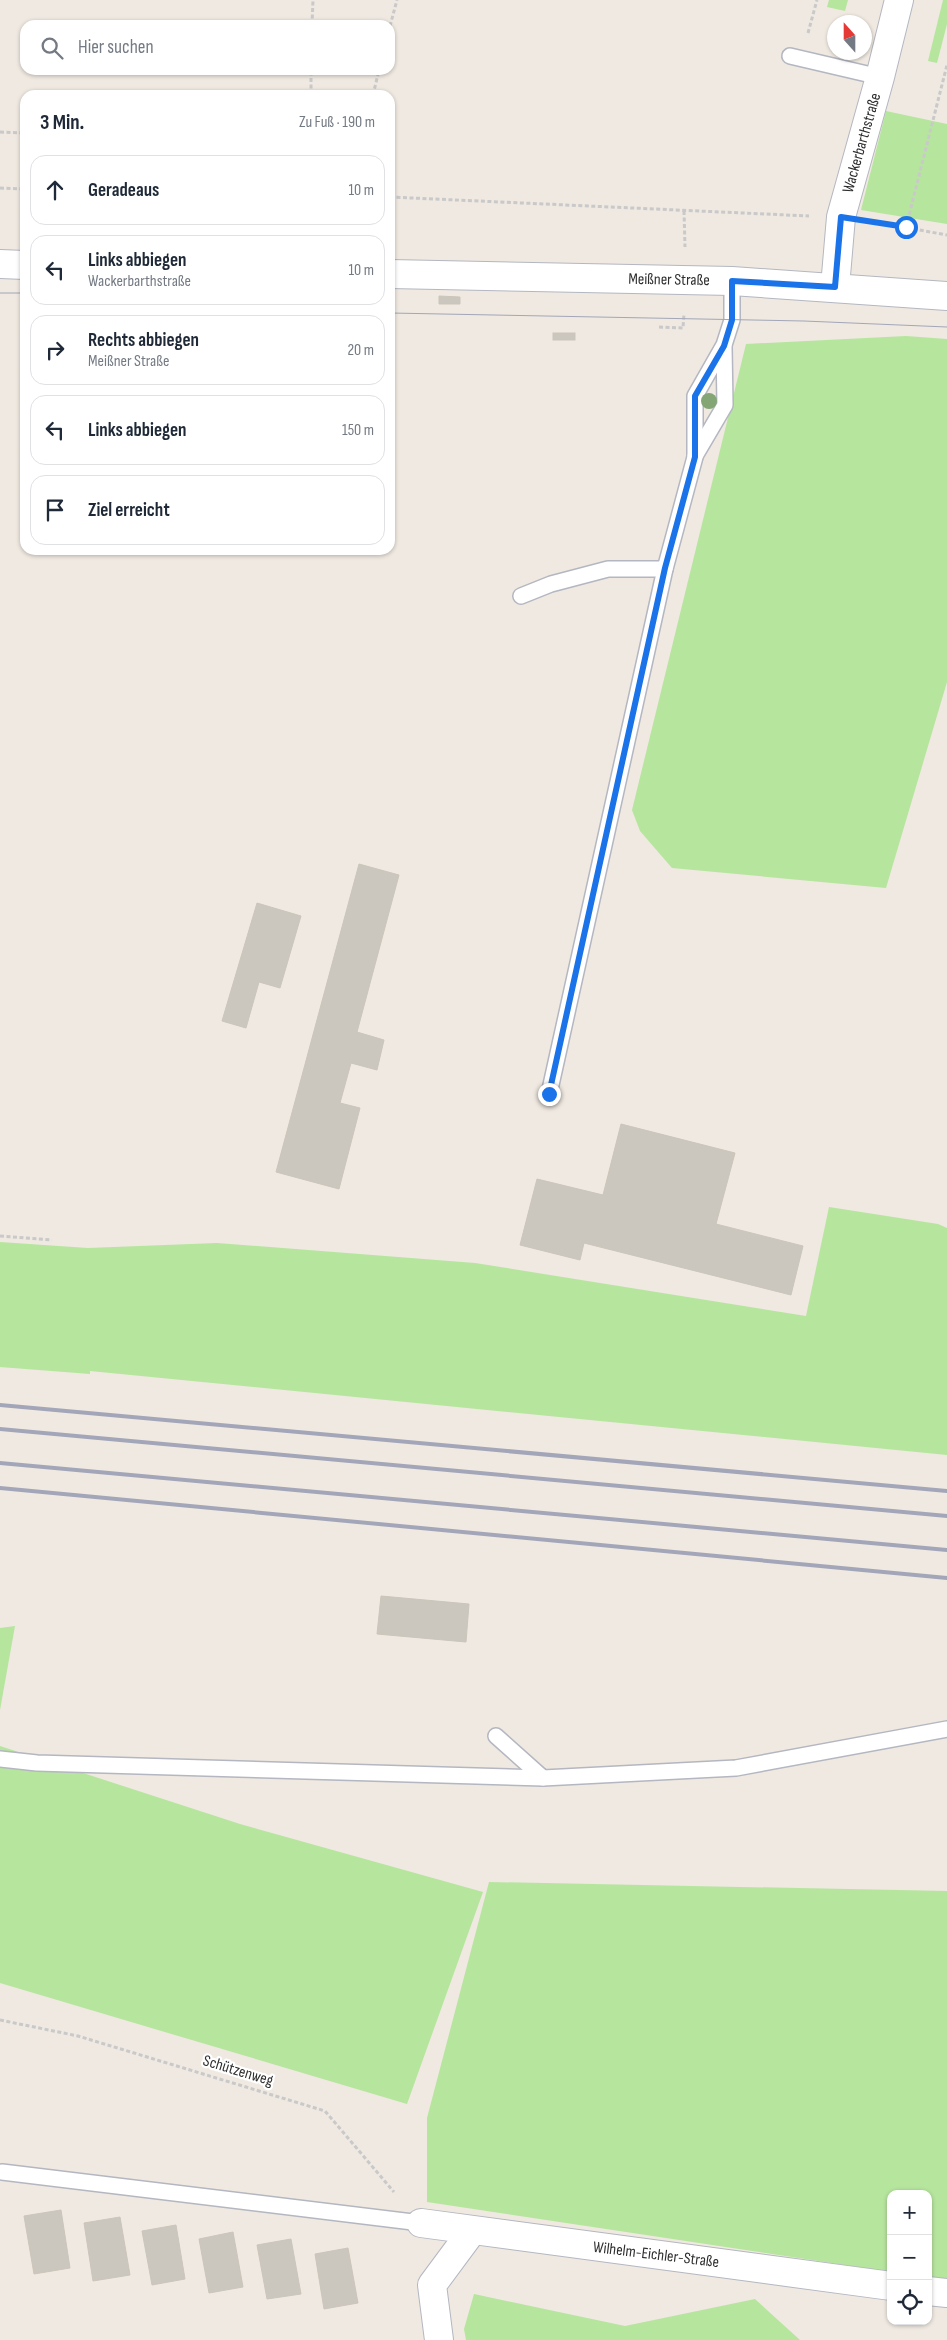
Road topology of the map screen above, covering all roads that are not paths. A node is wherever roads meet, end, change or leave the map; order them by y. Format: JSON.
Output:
{"nodes":[{"id":1,"x":899,"y":0,"type":"edge"},
{"id":2,"x":796,"y":57,"type":"road end"},
{"id":3,"x":880,"y":77,"type":"junction"},
{"id":4,"x":0,"y":264,"type":"edge"},
{"id":5,"x":20,"y":265,"type":"edge"},
{"id":6,"x":395,"y":274,"type":"edge"},
{"id":7,"x":732,"y":281,"type":"junction"},
{"id":8,"x":835,"y":287,"type":"junction"},
{"id":9,"x":947,"y":296,"type":"edge"},
{"id":10,"x":724,"y":346,"type":"junction"},
{"id":11,"x":695,"y":457,"type":"junction"},
{"id":12,"x":665,"y":568,"type":"junction"},
{"id":13,"x":521,"y":596,"type":"dead end"},
{"id":14,"x":549,"y":1094,"type":"dead end"},
{"id":15,"x":947,"y":1729,"type":"edge"},
{"id":16,"x":496,"y":1736,"type":"dead end"},
{"id":17,"x":0,"y":1759,"type":"edge"},
{"id":18,"x":543,"y":1778,"type":"junction"},
{"id":19,"x":2,"y":2172,"type":"dead end"},
{"id":20,"x":421,"y":2223,"type":"joint"},
{"id":21,"x":472,"y":2231,"type":"junction"},
{"id":22,"x":887,"y":2285,"type":"edge"},
{"id":23,"x":932,"y":2291,"type":"edge"},
{"id":24,"x":947,"y":2293,"type":"edge"},
{"id":25,"x":439,"y":2340,"type":"edge"}],
"edges":[{"from":1,"to":3,"type":"street","name":"Wackerbarthstraße"},
{"from":2,"to":3,"type":"lane"},
{"from":3,"to":8,"type":"street","name":"Wackerbarthstraße"},
{"from":4,"to":5,"type":"street"},
{"from":6,"to":7,"type":"street","name":"Meißner Straße"},
{"from":7,"to":8,"type":"street","name":"Meißner Straße"},
{"from":7,"to":10,"type":"lane"},
{"from":8,"to":9,"type":"street","name":"Meißner Straße"},
{"from":10,"to":11,"type":"lane"},
{"from":10,"to":11,"type":"lane"},
{"from":11,"to":12,"type":"lane"},
{"from":12,"to":13,"type":"lane"},
{"from":12,"to":14,"type":"lane"},
{"from":15,"to":18,"type":"lane"},
{"from":16,"to":18,"type":"lane"},
{"from":17,"to":18,"type":"lane"},
{"from":19,"to":20,"type":"lane"},
{"from":20,"to":21,"type":"street","name":"Wilhelm-Eichler-Straße"},
{"from":21,"to":22,"type":"street","name":"Wilhelm-Eichler-Straße"},
{"from":21,"to":25,"type":"street"},
{"from":23,"to":24,"type":"street"}]}
